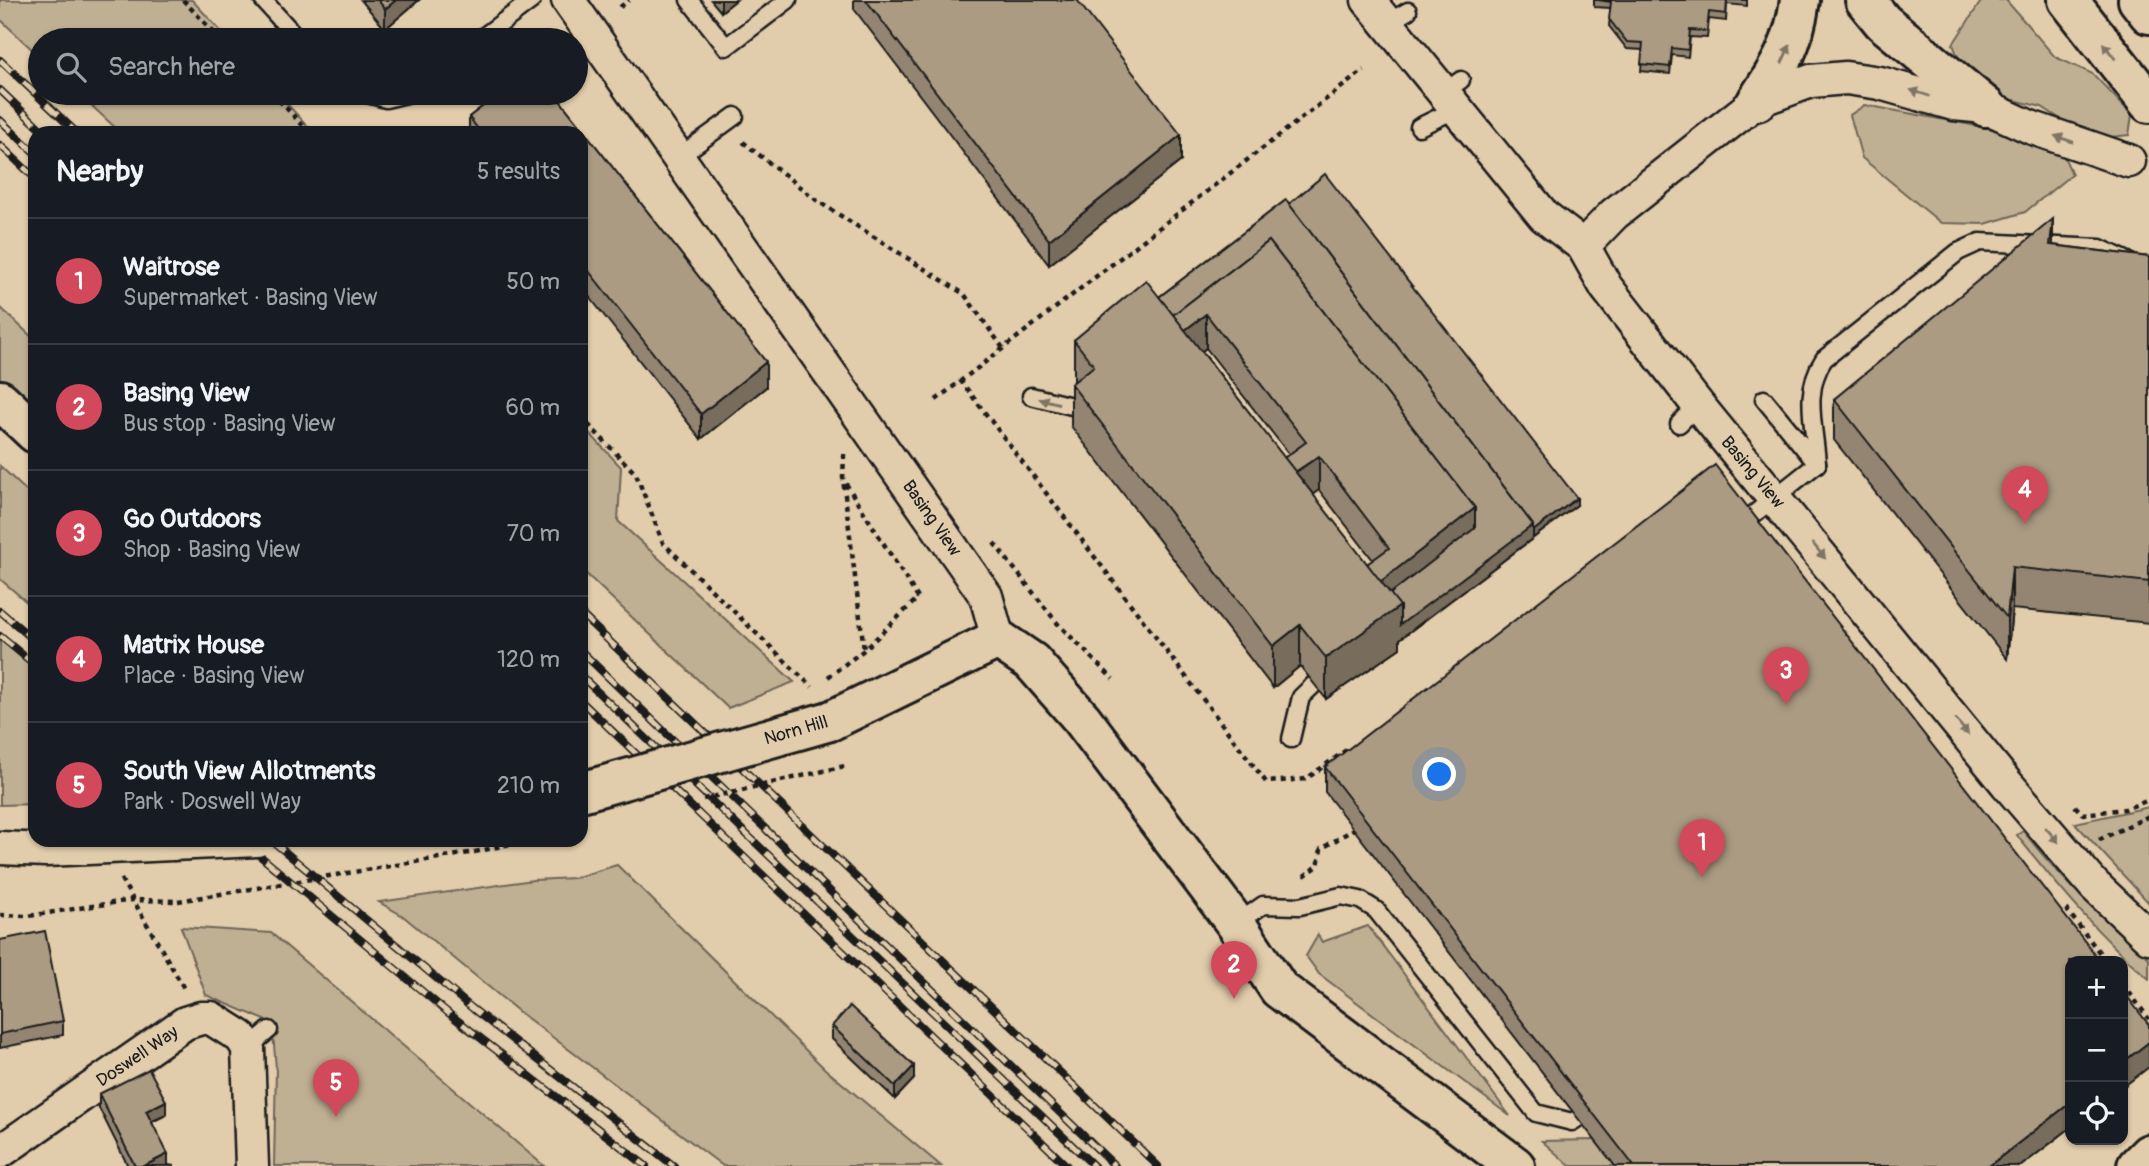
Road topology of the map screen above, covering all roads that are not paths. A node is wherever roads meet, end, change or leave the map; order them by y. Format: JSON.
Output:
{"nodes":[{"id":1,"x":263,"y":0,"type":"edge"},
{"id":2,"x":532,"y":0,"type":"edge"},
{"id":3,"x":568,"y":0,"type":"edge"},
{"id":4,"x":689,"y":0,"type":"edge"},
{"id":5,"x":788,"y":0,"type":"edge"},
{"id":6,"x":1800,"y":0,"type":"edge"},
{"id":7,"x":1865,"y":0,"type":"edge"},
{"id":8,"x":2068,"y":0,"type":"edge"},
{"id":9,"x":2138,"y":0,"type":"edge"},
{"id":10,"x":1387,"y":12,"type":"edge"},
{"id":11,"x":2149,"y":14,"type":"edge"},
{"id":12,"x":288,"y":28,"type":"edge"},
{"id":13,"x":495,"y":28,"type":"edge"},
{"id":14,"x":1444,"y":83,"type":"junction"},
{"id":15,"x":1757,"y":101,"type":"junction"},
{"id":16,"x":2149,"y":103,"type":"edge"},
{"id":17,"x":1986,"y":107,"type":"junction"},
{"id":18,"x":735,"y":116,"type":"dead end"},
{"id":19,"x":1419,"y":127,"type":"dead end"},
{"id":20,"x":680,"y":156,"type":"junction"},
{"id":21,"x":2129,"y":161,"type":"dead end"},
{"id":22,"x":1583,"y":246,"type":"junction"},
{"id":23,"x":2142,"y":275,"type":"edge"},
{"id":24,"x":1098,"y":392,"type":"edge"},
{"id":25,"x":1031,"y":396,"type":"dead end"},
{"id":26,"x":1764,"y":399,"type":"dead end"},
{"id":27,"x":0,"y":400,"type":"edge"},
{"id":28,"x":28,"y":426,"type":"edge"},
{"id":29,"x":1817,"y":464,"type":"junction"},
{"id":30,"x":1765,"y":506,"type":"junction"},
{"id":31,"x":998,"y":639,"type":"junction"},
{"id":32,"x":1341,"y":661,"type":"edge"},
{"id":33,"x":1291,"y":739,"type":"dead end"},
{"id":34,"x":588,"y":790,"type":"edge"},
{"id":35,"x":109,"y":847,"type":"edge"},
{"id":36,"x":0,"y":848,"type":"edge"},
{"id":37,"x":1236,"y":924,"type":"junction"},
{"id":38,"x":2149,"y":937,"type":"edge"},
{"id":39,"x":1611,"y":1095,"type":"edge"},
{"id":40,"x":0,"y":1152,"type":"edge"},
{"id":41,"x":2149,"y":1154,"type":"edge"},
{"id":42,"x":253,"y":1166,"type":"edge"},
{"id":43,"x":1515,"y":1166,"type":"edge"},
{"id":44,"x":2137,"y":1166,"type":"edge"}],
"edges":[{"from":1,"to":12,"type":"lane"},
{"from":2,"to":13,"type":"lane"},
{"from":3,"to":20,"type":"street","name":"Basing View"},
{"from":4,"to":5,"type":"lane"},
{"from":15,"to":6,"type":"street","one_way":true},
{"from":7,"to":17,"type":"street"},
{"from":16,"to":8,"type":"street","one_way":true},
{"from":9,"to":11,"type":"street"},
{"from":10,"to":14,"type":"street","name":"Basing View"},
{"from":14,"to":19,"type":"lane"},
{"from":14,"to":22,"type":"street","name":"Basing View"},
{"from":17,"to":15,"type":"street","one_way":true},
{"from":15,"to":22,"type":"street"},
{"from":21,"to":17,"type":"street","one_way":true},
{"from":18,"to":20,"type":"lane"},
{"from":20,"to":31,"type":"street","name":"Basing View"},
{"from":22,"to":30,"type":"street","name":"Basing View"},
{"from":23,"to":29,"type":"lane"},
{"from":24,"to":25,"type":"lane","one_way":true},
{"from":26,"to":29,"type":"lane"},
{"from":27,"to":28,"type":"street"},
{"from":29,"to":30,"type":"lane"},
{"from":30,"to":38,"type":"street","name":"Basing View","one_way":true},
{"from":31,"to":34,"type":"street","name":"Norn Hill","bridge":true},
{"from":31,"to":37,"type":"street"},
{"from":32,"to":33,"type":"lane"},
{"from":35,"to":36,"type":"street","bridge":true},
{"from":37,"to":39,"type":"lane"},
{"from":37,"to":43,"type":"street"},
{"from":40,"to":42,"type":"street","name":"Doswell Way"},
{"from":41,"to":44,"type":"street"}]}
